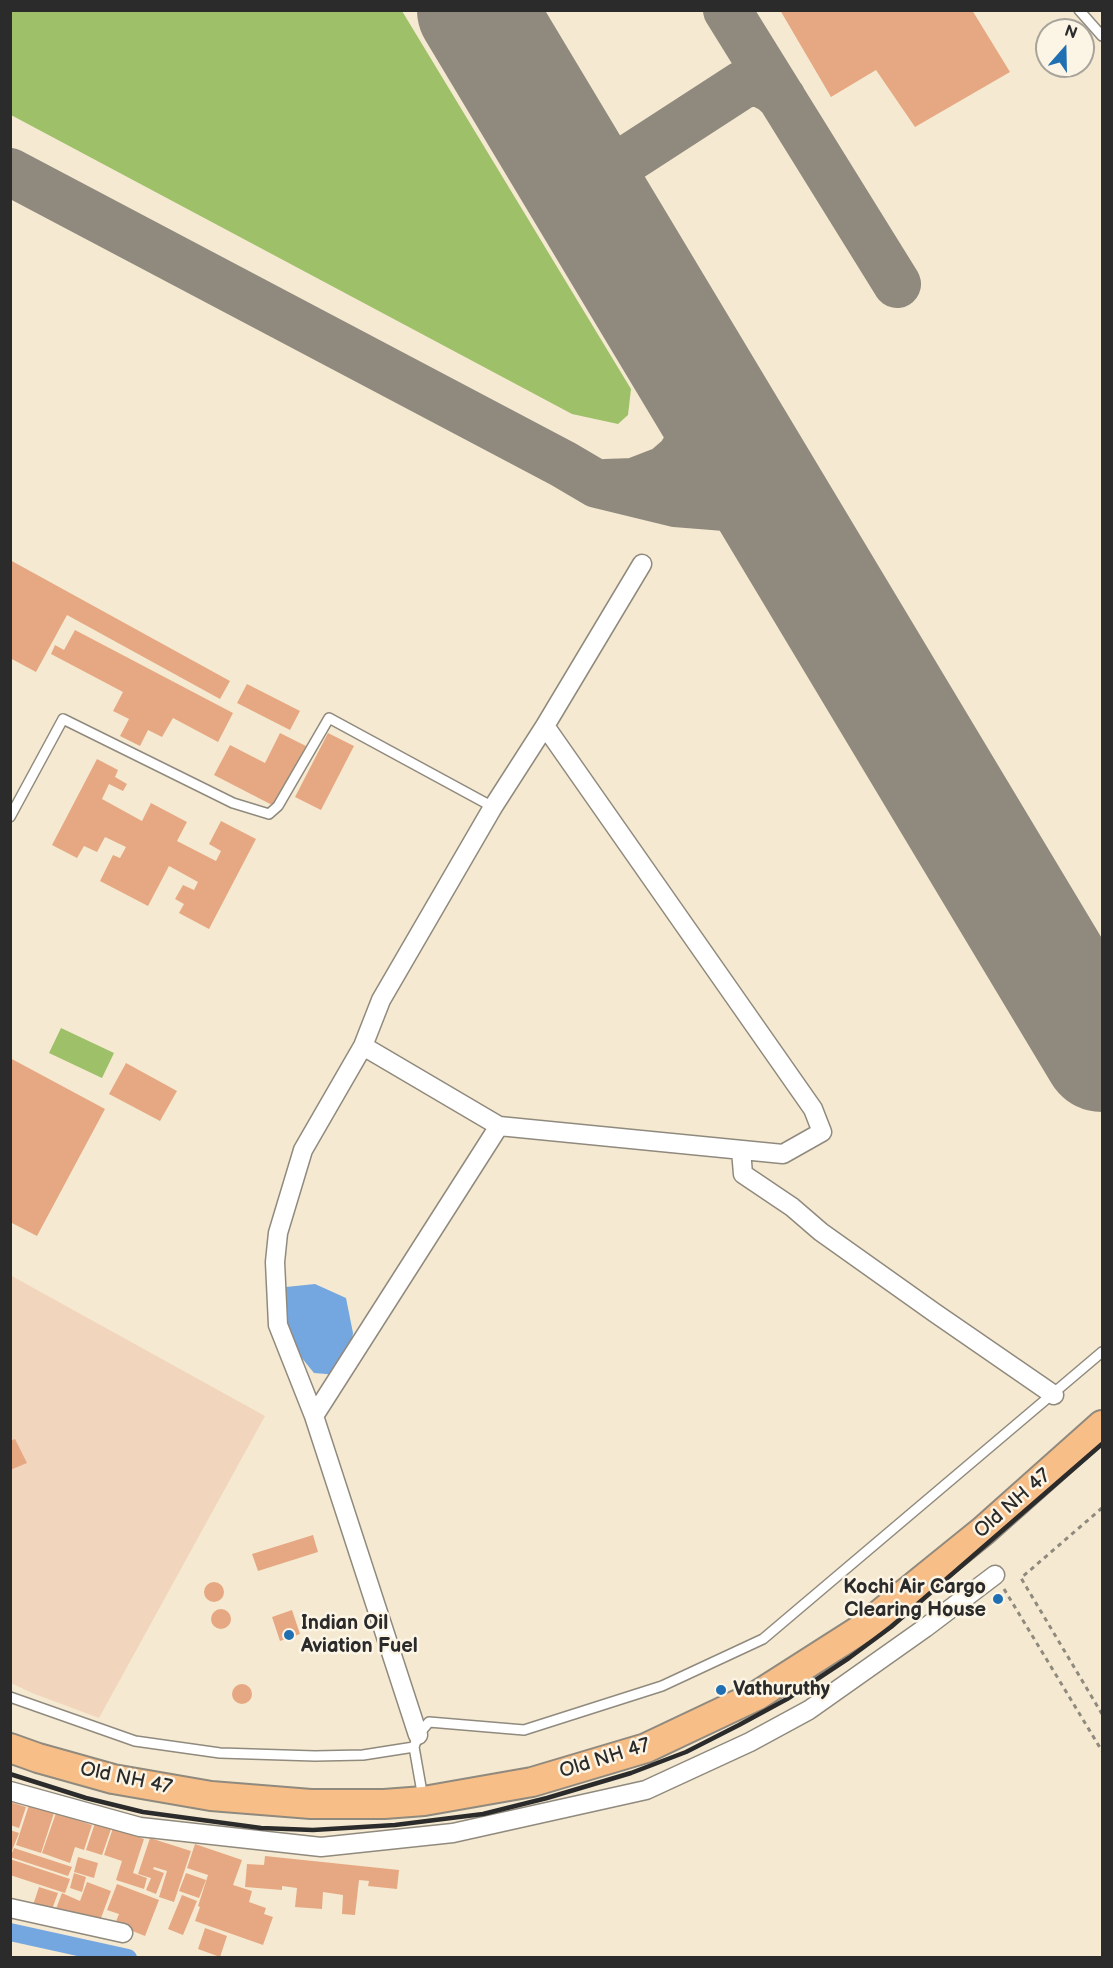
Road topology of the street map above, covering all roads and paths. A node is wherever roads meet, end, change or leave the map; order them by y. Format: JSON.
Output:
{"nodes":[{"id":1,"x":1079,"y":10,"type":"edge"},
{"id":2,"x":1102,"y":36,"type":"edge"},
{"id":3,"x":642,"y":564,"type":"dead end"},
{"id":4,"x":545,"y":726,"type":"junction"},
{"id":5,"x":493,"y":807,"type":"junction"},
{"id":6,"x":10,"y":817,"type":"edge"},
{"id":7,"x":363,"y":1046,"type":"junction"},
{"id":8,"x":499,"y":1126,"type":"junction"},
{"id":9,"x":741,"y":1150,"type":"junction"},
{"id":10,"x":1102,"y":1352,"type":"edge"},
{"id":11,"x":1054,"y":1395,"type":"junction"},
{"id":12,"x":314,"y":1416,"type":"junction"},
{"id":13,"x":1102,"y":1425,"type":"edge"},
{"id":14,"x":1102,"y":1508,"type":"edge"},
{"id":15,"x":995,"y":1575,"type":"joint"},
{"id":16,"x":10,"y":1697,"type":"edge"},
{"id":17,"x":1102,"y":1714,"type":"edge"},
{"id":18,"x":416,"y":1741,"type":"junction"},
{"id":19,"x":10,"y":1748,"type":"edge"},
{"id":20,"x":1102,"y":1751,"type":"edge"},
{"id":21,"x":10,"y":1791,"type":"edge"},
{"id":22,"x":424,"y":1801,"type":"junction"},
{"id":23,"x":10,"y":1908,"type":"edge"},
{"id":24,"x":123,"y":1932,"type":"dead end"}],
"edges":[{"from":1,"to":2,"type":"lane"},
{"from":3,"to":4,"type":"street"},
{"from":4,"to":5,"type":"street"},
{"from":4,"to":9,"type":"street"},
{"from":5,"to":6,"type":"lane"},
{"from":5,"to":7,"type":"street"},
{"from":7,"to":8,"type":"street"},
{"from":7,"to":12,"type":"street"},
{"from":8,"to":9,"type":"street"},
{"from":8,"to":12,"type":"street"},
{"from":9,"to":11,"type":"street"},
{"from":10,"to":11,"type":"lane"},
{"from":11,"to":18,"type":"lane"},
{"from":12,"to":18,"type":"street"},
{"from":13,"to":22,"type":"main road","name":"Old NH 47"},
{"from":14,"to":17,"type":"path"},
{"from":15,"to":20,"type":"path"},
{"from":15,"to":21,"type":"street"},
{"from":16,"to":18,"type":"lane"},
{"from":18,"to":22,"type":"lane"},
{"from":19,"to":22,"type":"main road","name":"Old NH 47"},
{"from":23,"to":24,"type":"street"}]}
